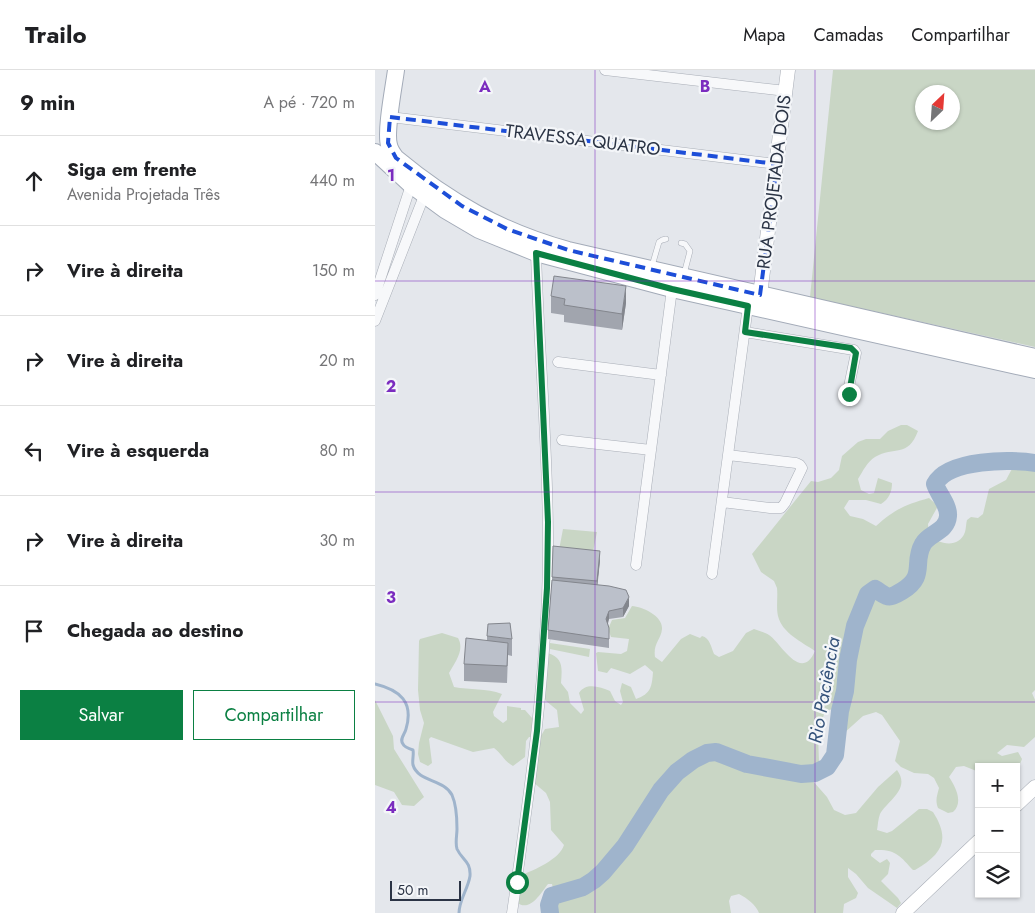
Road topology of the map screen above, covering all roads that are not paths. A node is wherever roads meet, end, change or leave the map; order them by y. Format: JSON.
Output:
{"nodes":[{"id":1,"x":396,"y":70,"type":"edge"},
{"id":2,"x":605,"y":70,"type":"edge"},
{"id":3,"x":788,"y":70,"type":"edge"},
{"id":4,"x":786,"y":91,"type":"junction"},
{"id":5,"x":384,"y":127,"type":"edge"},
{"id":6,"x":375,"y":152,"type":"edge"},
{"id":7,"x":777,"y":164,"type":"junction"},
{"id":8,"x":411,"y":185,"type":"junction"},
{"id":9,"x":425,"y":196,"type":"junction"},
{"id":10,"x":666,"y":239,"type":"dead end"},
{"id":11,"x":681,"y":243,"type":"dead end"},
{"id":12,"x":536,"y":253,"type":"junction"},
{"id":13,"x":650,"y":269,"type":"junction"},
{"id":14,"x":386,"y":278,"type":"junction"},
{"id":15,"x":678,"y":283,"type":"junction"},
{"id":16,"x":378,"y":297,"type":"edge"},
{"id":17,"x":754,"y":300,"type":"junction"},
{"id":18,"x":375,"y":320,"type":"edge"},
{"id":19,"x":745,"y":332,"type":"junction"},
{"id":20,"x":1035,"y":357,"type":"edge"},
{"id":21,"x":558,"y":362,"type":"dead end"},
{"id":22,"x":1035,"y":370,"type":"edge"},
{"id":23,"x":661,"y":375,"type":"junction"},
{"id":24,"x":847,"y":396,"type":"dead end"},
{"id":25,"x":562,"y":440,"type":"dead end"},
{"id":26,"x":651,"y":450,"type":"junction"},
{"id":27,"x":729,"y":455,"type":"junction"},
{"id":28,"x":722,"y":502,"type":"junction"},
{"id":29,"x":636,"y":565,"type":"dead end"},
{"id":30,"x":713,"y":574,"type":"dead end"},
{"id":31,"x":1035,"y":788,"type":"edge"},
{"id":32,"x":1020,"y":801,"type":"edge"},
{"id":33,"x":975,"y":845,"type":"edge"},
{"id":34,"x":512,"y":913,"type":"edge"},
{"id":35,"x":903,"y":913,"type":"edge"}],
"edges":[{"from":1,"to":5,"type":"main road"},
{"from":2,"to":4,"type":"street"},
{"from":3,"to":4,"type":"street","name":"RUA PROJETADA DOIS"},
{"from":4,"to":7,"type":"street","name":"RUA PROJETADA DOIS"},
{"from":5,"to":7,"type":"street","name":"TRAVESSA QUATRO"},
{"from":5,"to":13,"type":"main road"},
{"from":6,"to":8,"type":"main road"},
{"from":7,"to":17,"type":"street","name":"RUA PROJETADA DOIS"},
{"from":8,"to":9,"type":"main road"},
{"from":8,"to":14,"type":"street"},
{"from":9,"to":12,"type":"main road"},
{"from":9,"to":14,"type":"street"},
{"from":10,"to":13,"type":"lane"},
{"from":11,"to":15,"type":"lane"},
{"from":12,"to":15,"type":"main road"},
{"from":12,"to":34,"type":"street"},
{"from":13,"to":15,"type":"main road"},
{"from":14,"to":16,"type":"street"},
{"from":15,"to":17,"type":"main road"},
{"from":15,"to":23,"type":"street"},
{"from":16,"to":18,"type":"street"},
{"from":17,"to":19,"type":"street"},
{"from":17,"to":20,"type":"main road"},
{"from":17,"to":22,"type":"main road"},
{"from":19,"to":24,"type":"street"},
{"from":19,"to":27,"type":"street"},
{"from":21,"to":23,"type":"street"},
{"from":23,"to":26,"type":"street"},
{"from":25,"to":26,"type":"street"},
{"from":26,"to":29,"type":"street"},
{"from":27,"to":28,"type":"street"},
{"from":27,"to":28,"type":"street"},
{"from":28,"to":30,"type":"street"},
{"from":31,"to":32,"type":"street"},
{"from":33,"to":35,"type":"street"}]}
